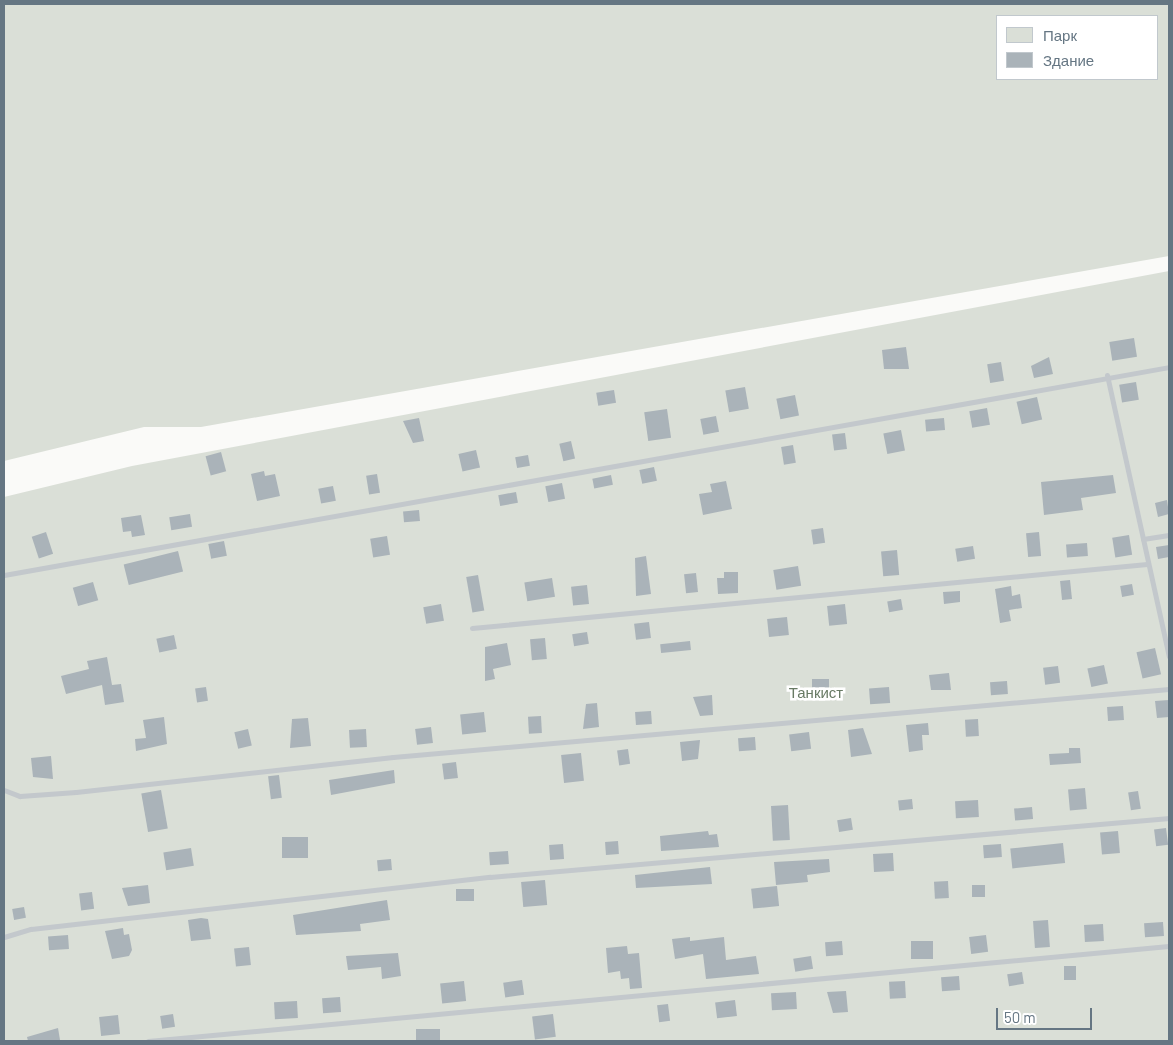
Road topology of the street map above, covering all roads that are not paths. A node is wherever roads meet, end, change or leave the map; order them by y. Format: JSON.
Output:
{"nodes":[{"id":1,"x":1169,"y":367,"type":"edge"},
{"id":2,"x":1107,"y":375,"type":"junction"},
{"id":3,"x":1169,"y":535,"type":"edge"},
{"id":4,"x":1143,"y":539,"type":"junction"},
{"id":5,"x":1147,"y":564,"type":"junction"},
{"id":6,"x":4,"y":575,"type":"edge"},
{"id":7,"x":472,"y":628,"type":"dead end"},
{"id":8,"x":1169,"y":656,"type":"edge"},
{"id":9,"x":1169,"y":690,"type":"edge"},
{"id":10,"x":4,"y":790,"type":"edge"},
{"id":11,"x":1169,"y":818,"type":"edge"},
{"id":12,"x":4,"y":937,"type":"edge"},
{"id":13,"x":1169,"y":946,"type":"edge"},
{"id":14,"x":148,"y":1041,"type":"edge"}],
"edges":[{"from":1,"to":2,"type":"lane"},
{"from":2,"to":4,"type":"lane"},
{"from":2,"to":6,"type":"lane"},
{"from":3,"to":4,"type":"lane"},
{"from":4,"to":5,"type":"lane"},
{"from":5,"to":7,"type":"lane"},
{"from":5,"to":8,"type":"lane"},
{"from":9,"to":10,"type":"lane"},
{"from":11,"to":12,"type":"lane"},
{"from":13,"to":14,"type":"lane"}]}
